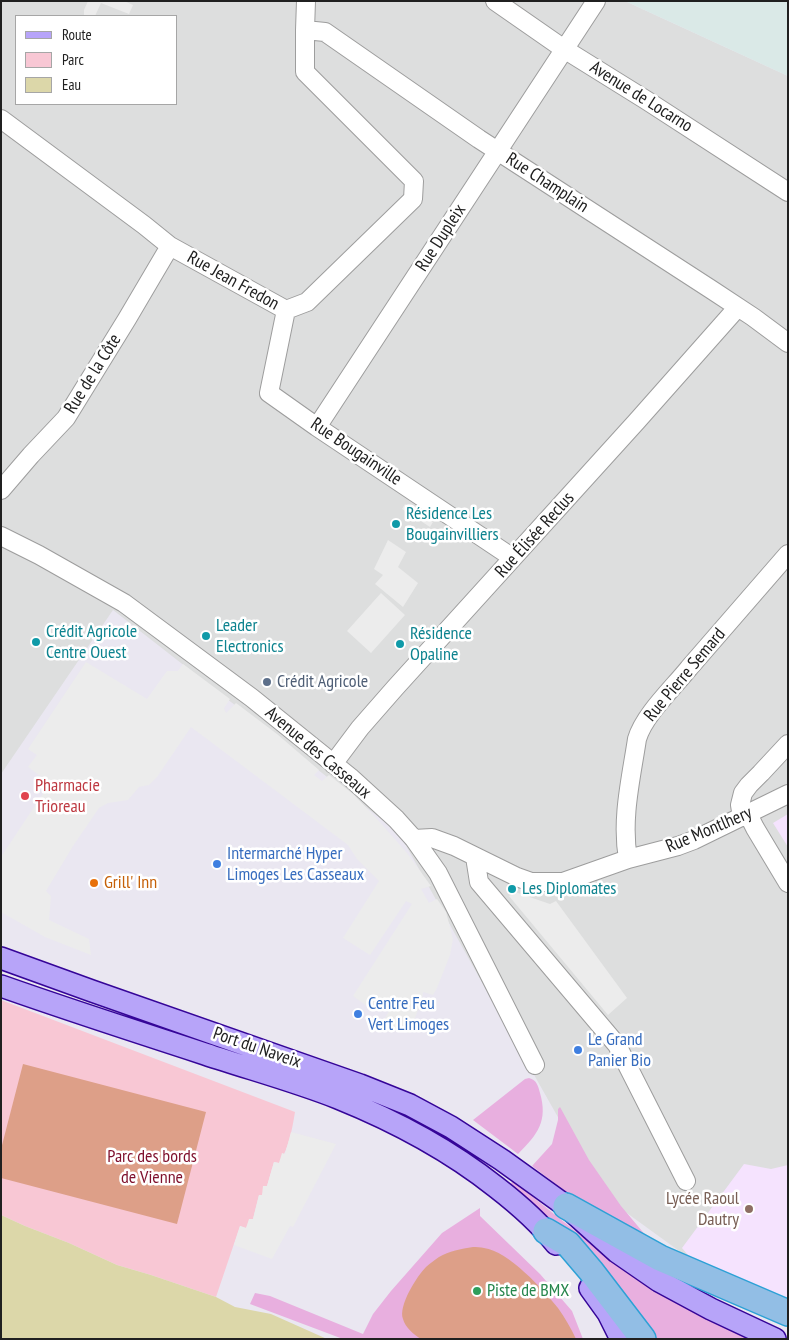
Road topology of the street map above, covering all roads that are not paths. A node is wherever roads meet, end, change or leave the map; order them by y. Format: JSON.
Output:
{"nodes":[{"id":1,"x":306,"y":1,"type":"edge"},
{"id":2,"x":495,"y":1,"type":"edge"},
{"id":3,"x":596,"y":1,"type":"edge"},
{"id":4,"x":305,"y":30,"type":"junction"},
{"id":5,"x":564,"y":49,"type":"junction"},
{"id":6,"x":1,"y":119,"type":"edge"},
{"id":7,"x":497,"y":151,"type":"junction"},
{"id":8,"x":788,"y":192,"type":"edge"},
{"id":9,"x":170,"y":246,"type":"junction"},
{"id":10,"x":738,"y":307,"type":"junction"},
{"id":11,"x":286,"y":310,"type":"junction"},
{"id":12,"x":788,"y":343,"type":"edge"},
{"id":13,"x":318,"y":427,"type":"junction"},
{"id":14,"x":1,"y":490,"type":"edge"},
{"id":15,"x":1,"y":536,"type":"edge"},
{"id":16,"x":788,"y":554,"type":"edge"},
{"id":17,"x":513,"y":558,"type":"junction"},
{"id":18,"x":788,"y":744,"type":"edge"},
{"id":19,"x":333,"y":764,"type":"junction"},
{"id":20,"x":762,"y":773,"type":"junction"},
{"id":21,"x":783,"y":796,"type":"edge"},
{"id":22,"x":745,"y":816,"type":"junction"},
{"id":23,"x":414,"y":838,"type":"junction"},
{"id":24,"x":474,"y":857,"type":"junction"},
{"id":25,"x":628,"y":859,"type":"junction"},
{"id":26,"x":788,"y":882,"type":"edge"},
{"id":27,"x":1,"y":958,"type":"edge"},
{"id":28,"x":1,"y":986,"type":"edge"},
{"id":29,"x":535,"y":1066,"type":"dead end"},
{"id":30,"x":686,"y":1181,"type":"dead end"},
{"id":31,"x":566,"y":1206,"type":"junction"},
{"id":32,"x":546,"y":1231,"type":"junction"},
{"id":33,"x":788,"y":1313,"type":"edge"},
{"id":34,"x":621,"y":1339,"type":"edge"},
{"id":35,"x":643,"y":1339,"type":"edge"},
{"id":36,"x":775,"y":1339,"type":"edge"}],
"edges":[{"from":1,"to":4,"type":"street"},
{"from":2,"to":5,"type":"street","name":"Avenue de Locarno"},
{"from":3,"to":5,"type":"street","name":"Rue Dupleix"},
{"from":4,"to":7,"type":"street","name":"Rue Champlain"},
{"from":4,"to":11,"type":"street","name":"Rue Jean Fredon"},
{"from":5,"to":7,"type":"street","name":"Rue Dupleix"},
{"from":5,"to":8,"type":"street","name":"Avenue de Locarno"},
{"from":6,"to":9,"type":"street","name":"Rue Jean Fredon"},
{"from":7,"to":10,"type":"street","name":"Rue Champlain"},
{"from":7,"to":13,"type":"street","name":"Rue Dupleix"},
{"from":9,"to":11,"type":"street","name":"Rue Jean Fredon"},
{"from":9,"to":14,"type":"street","name":"Rue de la Côte"},
{"from":10,"to":12,"type":"street","name":"Rue Champlain"},
{"from":10,"to":17,"type":"street","name":"Rue Élisée Reclus"},
{"from":11,"to":13,"type":"street","name":"Rue Bougainville"},
{"from":13,"to":17,"type":"street","name":"Rue Bougainville"},
{"from":15,"to":19,"type":"street","name":"Avenue des Casseaux"},
{"from":16,"to":25,"type":"street","name":"Rue Pierre Semard"},
{"from":17,"to":19,"type":"street","name":"Rue Élisée Reclus"},
{"from":18,"to":20,"type":"street"},
{"from":19,"to":23,"type":"street","name":"Avenue des Casseaux"},
{"from":20,"to":21,"type":"street"},
{"from":20,"to":22,"type":"street"},
{"from":21,"to":22,"type":"street","name":"Rue Montlhery"},
{"from":22,"to":25,"type":"street","name":"Rue Montlhery"},
{"from":22,"to":26,"type":"street"},
{"from":23,"to":24,"type":"street"},
{"from":23,"to":29,"type":"street","name":"Avenue des Casseaux"},
{"from":24,"to":25,"type":"street"},
{"from":24,"to":30,"type":"street"},
{"from":27,"to":31,"type":"main road","name":"Port du Naveix"},
{"from":28,"to":32,"type":"main road","name":"Port du Naveix"},
{"from":31,"to":33,"type":"highway"},
{"from":31,"to":36,"type":"main road","name":"Port du Naveix"},
{"from":32,"to":34,"type":"main road","name":"Port du Naveix"},
{"from":32,"to":35,"type":"highway"}]}
